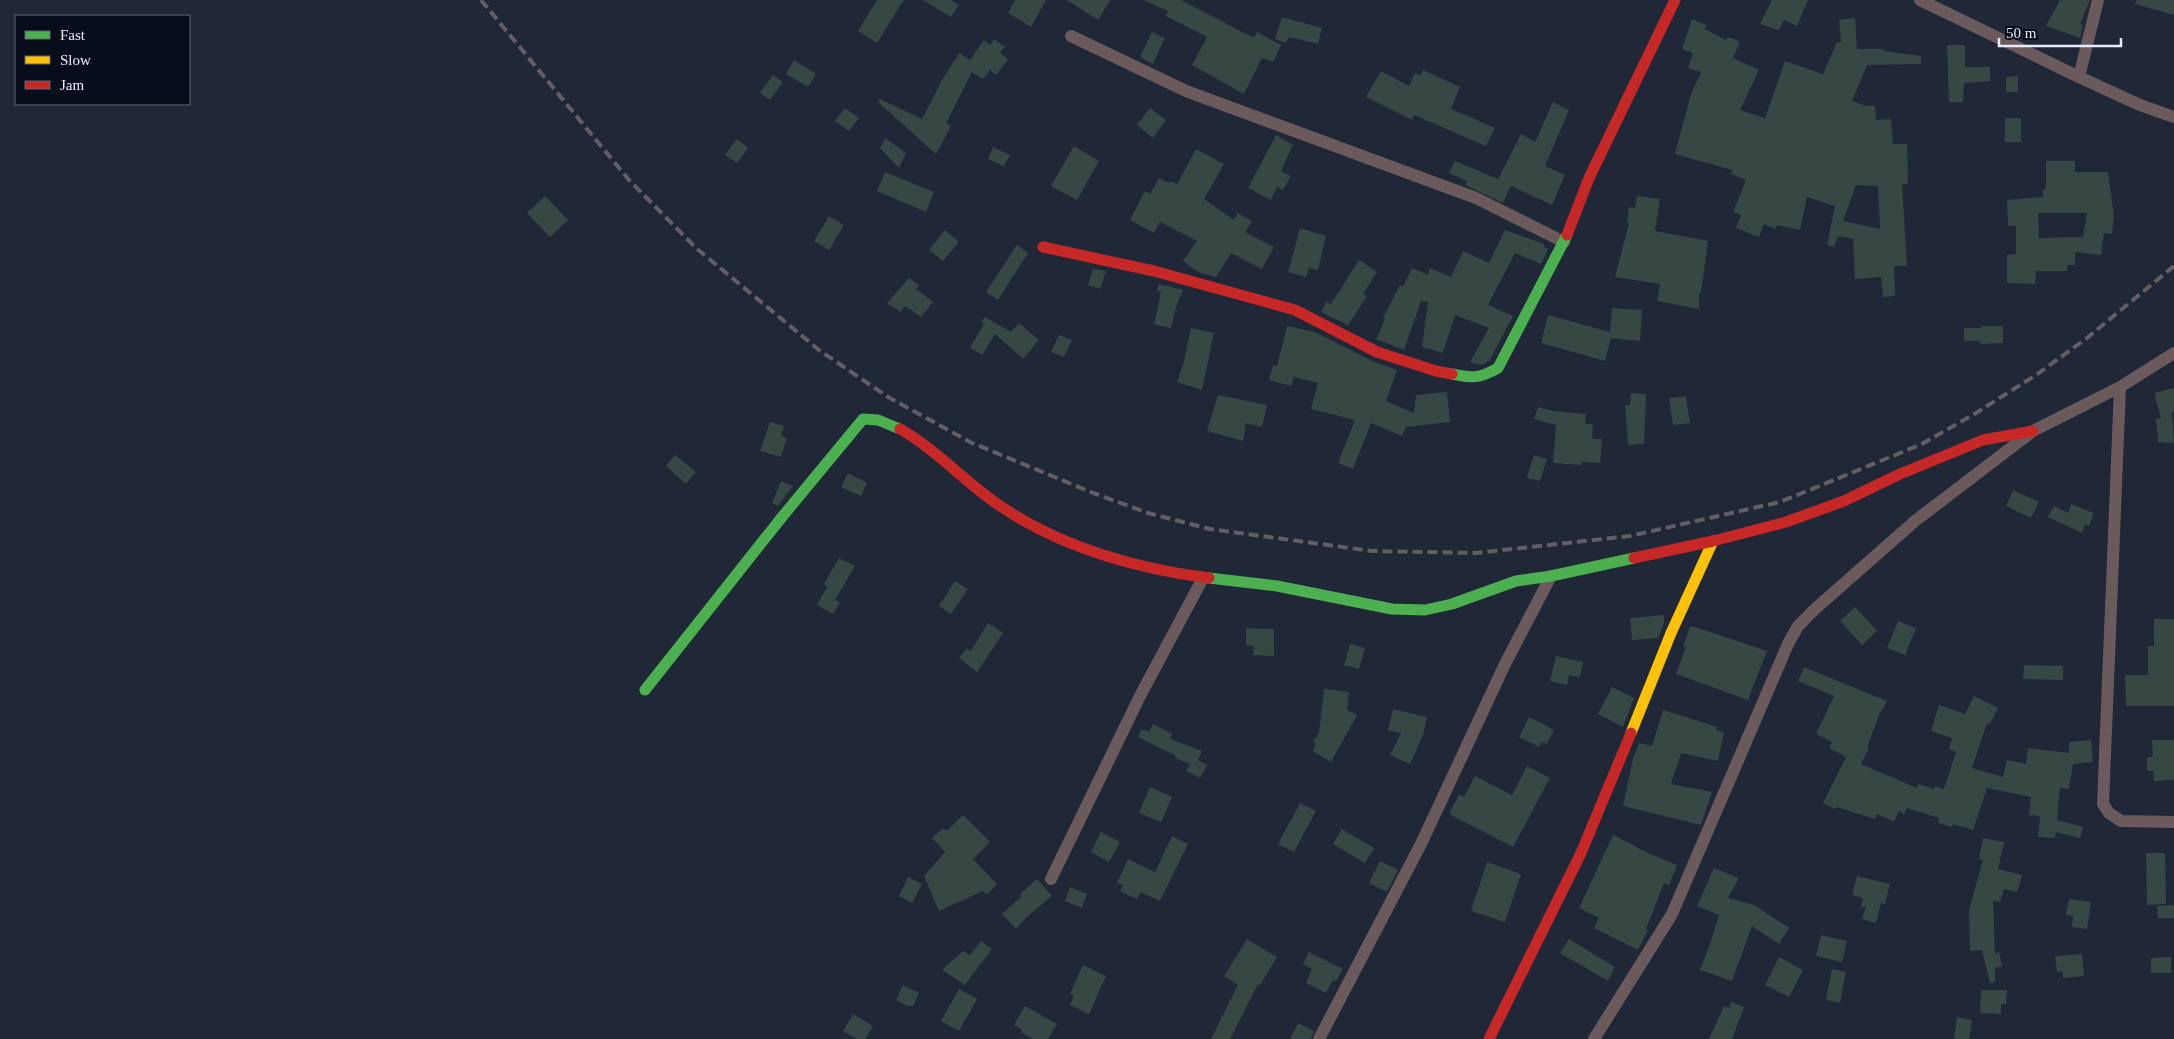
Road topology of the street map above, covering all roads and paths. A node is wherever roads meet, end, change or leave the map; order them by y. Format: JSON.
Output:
{"nodes":[{"id":1,"x":1675,"y":0,"type":"edge"},
{"id":2,"x":1920,"y":0,"type":"edge"},
{"id":3,"x":2098,"y":0,"type":"edge"},
{"id":4,"x":1071,"y":36,"type":"dead end"},
{"id":5,"x":2078,"y":77,"type":"junction"},
{"id":6,"x":2174,"y":117,"type":"edge"},
{"id":7,"x":1564,"y":242,"type":"junction"},
{"id":8,"x":1043,"y":247,"type":"dead end"},
{"id":9,"x":2174,"y":353,"type":"edge"},
{"id":10,"x":2120,"y":387,"type":"junction"},
{"id":11,"x":2032,"y":431,"type":"junction"},
{"id":12,"x":1712,"y":541,"type":"junction"},
{"id":13,"x":1551,"y":576,"type":"junction"},
{"id":14,"x":1203,"y":578,"type":"junction"},
{"id":15,"x":645,"y":690,"type":"dead end"},
{"id":16,"x":2174,"y":822,"type":"edge"},
{"id":17,"x":1052,"y":879,"type":"dead end"},
{"id":18,"x":1319,"y":1039,"type":"edge"},
{"id":19,"x":1489,"y":1039,"type":"edge"},
{"id":20,"x":1594,"y":1039,"type":"edge"}],
"edges":[{"from":1,"to":7,"type":"street"},
{"from":2,"to":5,"type":"street"},
{"from":3,"to":5,"type":"street"},
{"from":4,"to":7,"type":"street"},
{"from":5,"to":6,"type":"street"},
{"from":7,"to":8,"type":"street"},
{"from":9,"to":10,"type":"street"},
{"from":10,"to":11,"type":"street"},
{"from":10,"to":16,"type":"street"},
{"from":11,"to":12,"type":"street"},
{"from":11,"to":20,"type":"street"},
{"from":12,"to":13,"type":"street"},
{"from":12,"to":19,"type":"street"},
{"from":13,"to":14,"type":"street"},
{"from":13,"to":18,"type":"street"},
{"from":14,"to":15,"type":"street"},
{"from":14,"to":17,"type":"street"}]}
